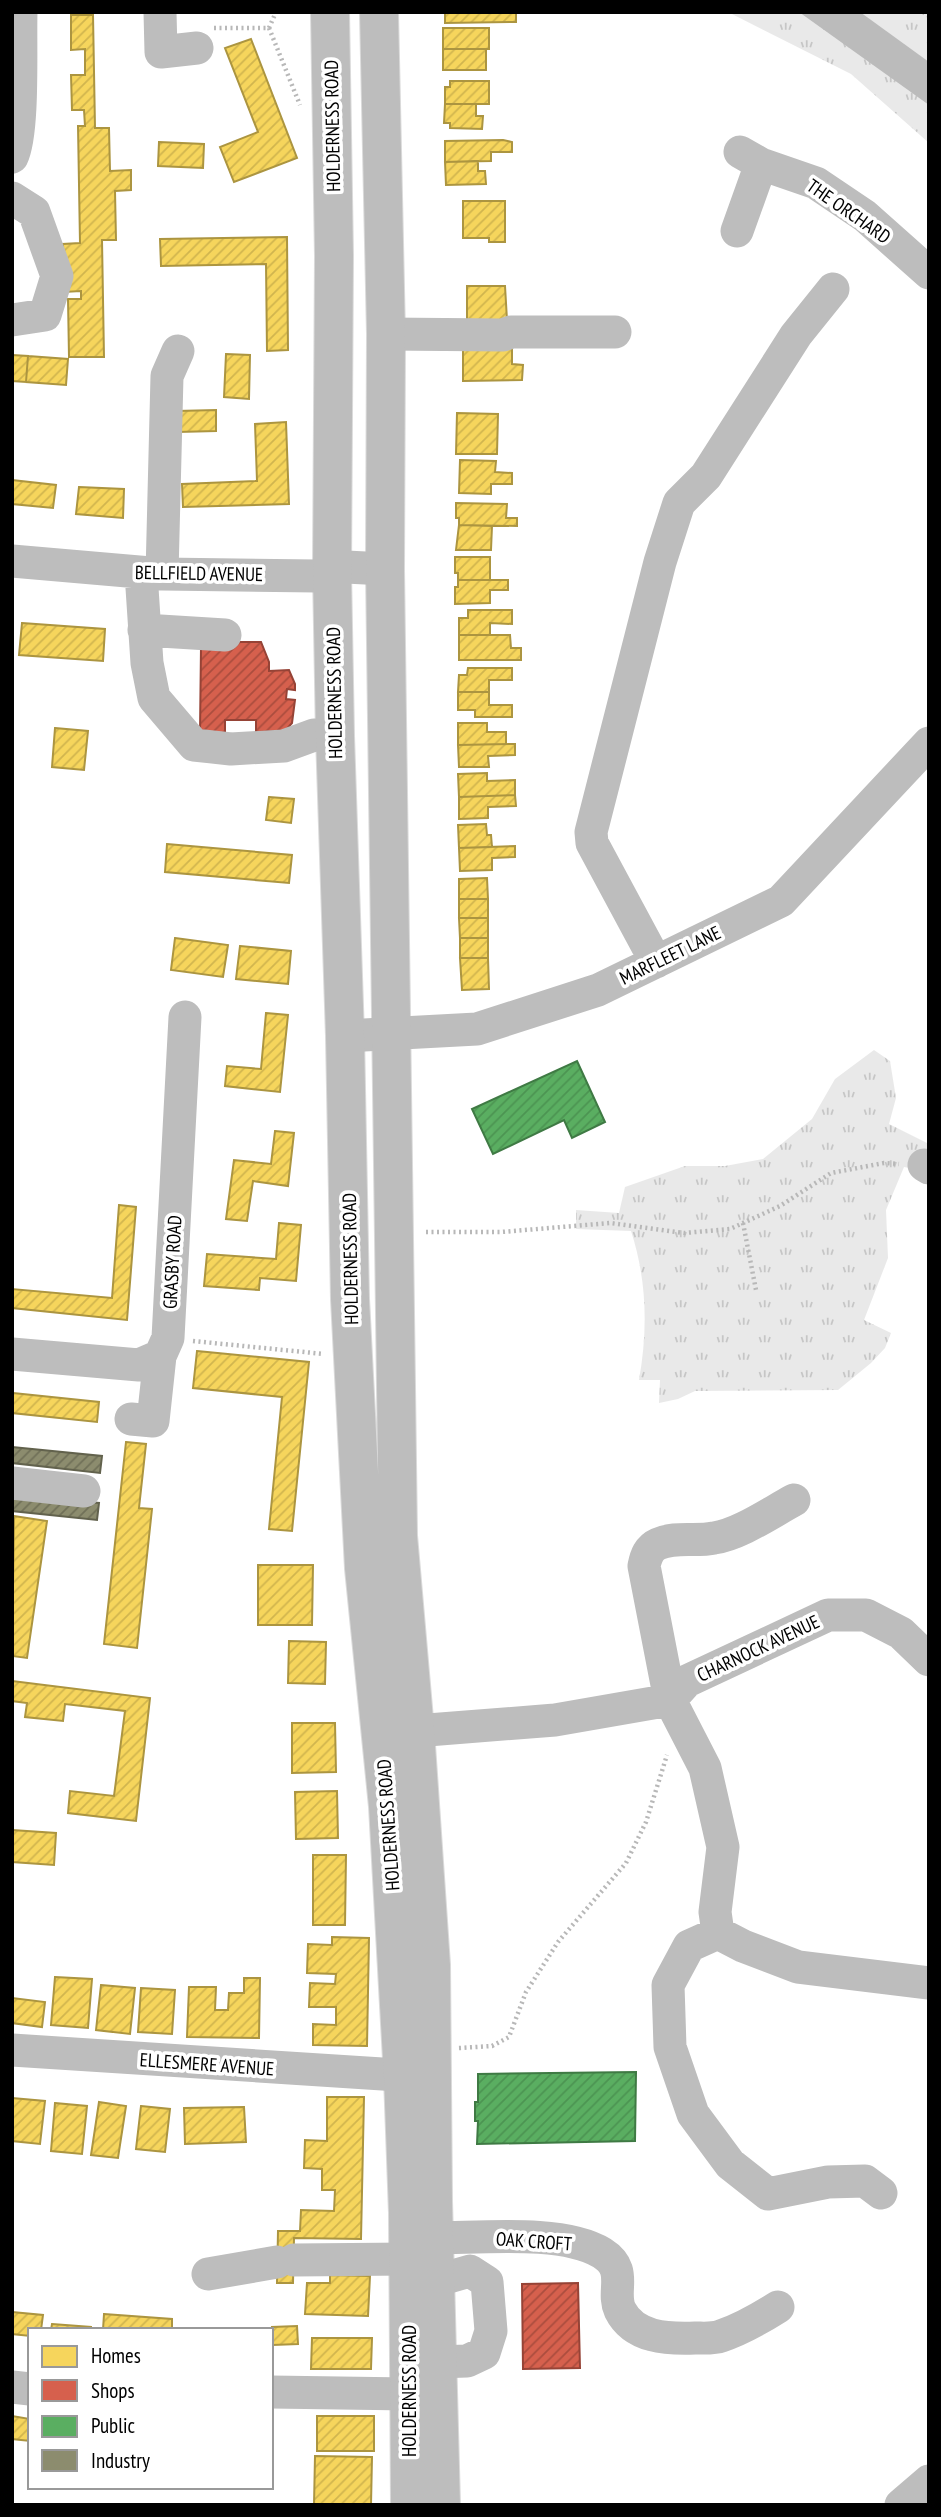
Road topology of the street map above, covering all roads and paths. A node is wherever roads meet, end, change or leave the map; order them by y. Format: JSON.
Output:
{"nodes":[{"id":1,"x":21,"y":12,"type":"edge"},
{"id":2,"x":160,"y":12,"type":"edge"},
{"id":3,"x":276,"y":12,"type":"edge"},
{"id":4,"x":330,"y":12,"type":"edge"},
{"id":5,"x":379,"y":12,"type":"edge"},
{"id":6,"x":923,"y":12,"type":"edge"},
{"id":7,"x":929,"y":16,"type":"edge"},
{"id":8,"x":269,"y":28,"type":"junction"},
{"id":9,"x":197,"y":48,"type":"joint"},
{"id":10,"x":304,"y":114,"type":"dead end"},
{"id":11,"x":12,"y":157,"type":"edge"},
{"id":12,"x":12,"y":198,"type":"edge"},
{"id":13,"x":737,"y":231,"type":"dead end"},
{"id":14,"x":929,"y":273,"type":"edge"},
{"id":15,"x":833,"y":289,"type":"dead end"},
{"id":16,"x":12,"y":320,"type":"edge"},
{"id":17,"x":615,"y":332,"type":"dead end"},
{"id":18,"x":386,"y":334,"type":"junction"},
{"id":19,"x":178,"y":351,"type":"dead end"},
{"id":20,"x":12,"y":561,"type":"edge"},
{"id":21,"x":385,"y":569,"type":"junction"},
{"id":22,"x":332,"y":572,"type":"junction"},
{"id":23,"x":152,"y":574,"type":"junction"},
{"id":24,"x":144,"y":630,"type":"junction"},
{"id":25,"x":225,"y":635,"type":"dead end"},
{"id":26,"x":335,"y":736,"type":"junction"},
{"id":27,"x":929,"y":743,"type":"edge"},
{"id":28,"x":656,"y":962,"type":"junction"},
{"id":29,"x":185,"y":1017,"type":"dead end"},
{"id":30,"x":390,"y":1033,"type":"junction"},
{"id":31,"x":345,"y":1037,"type":"junction"},
{"id":32,"x":926,"y":1166,"type":"edge"},
{"id":33,"x":743,"y":1223,"type":"junction"},
{"id":34,"x":426,"y":1232,"type":"dead end"},
{"id":35,"x":756,"y":1290,"type":"dead end"},
{"id":36,"x":164,"y":1347,"type":"junction"},
{"id":37,"x":12,"y":1354,"type":"edge"},
{"id":38,"x":354,"y":1368,"type":"junction"},
{"id":39,"x":131,"y":1419,"type":"dead end"},
{"id":40,"x":12,"y":1483,"type":"edge"},
{"id":41,"x":84,"y":1491,"type":"dead end"},
{"id":42,"x":794,"y":1500,"type":"dead end"},
{"id":43,"x":380,"y":1520,"type":"junction"},
{"id":44,"x":929,"y":1660,"type":"edge"},
{"id":45,"x":673,"y":1707,"type":"junction"},
{"id":46,"x":415,"y":1731,"type":"junction"},
{"id":47,"x":718,"y":1933,"type":"junction"},
{"id":48,"x":910,"y":1972,"type":"edge"},
{"id":49,"x":12,"y":2050,"type":"edge"},
{"id":50,"x":422,"y":2068,"type":"junction"},
{"id":51,"x":881,"y":2193,"type":"dead end"},
{"id":52,"x":426,"y":2259,"type":"junction"},
{"id":53,"x":208,"y":2273,"type":"dead end"},
{"id":54,"x":781,"y":2305,"type":"dead end"},
{"id":55,"x":437,"y":2362,"type":"junction"},
{"id":56,"x":273,"y":2392,"type":"edge"},
{"id":57,"x":408,"y":2394,"type":"junction"},
{"id":58,"x":929,"y":2481,"type":"edge"},
{"id":59,"x":410,"y":2505,"type":"edge"},
{"id":60,"x":441,"y":2505,"type":"edge"},
{"id":61,"x":901,"y":2505,"type":"edge"}],
"edges":[{"from":1,"to":11,"type":"street"},
{"from":2,"to":9,"type":"street"},
{"from":3,"to":8,"type":"path"},
{"from":4,"to":22,"type":"highway","name":"HOLDERNESS ROAD"},
{"from":5,"to":18,"type":"highway","name":"HOLDERNESS ROAD"},
{"from":6,"to":7,"type":"path"},
{"from":8,"to":9,"type":"path"},
{"from":8,"to":10,"type":"path"},
{"from":12,"to":16,"type":"street"},
{"from":13,"to":14,"type":"street","name":"THE ORCHARD"},
{"from":15,"to":28,"type":"street"},
{"from":17,"to":18,"type":"street"},
{"from":18,"to":21,"type":"highway","name":"HOLDERNESS ROAD"},
{"from":19,"to":23,"type":"street"},
{"from":20,"to":23,"type":"street","name":"BELLFIELD AVENUE"},
{"from":21,"to":22,"type":"street","name":"BELLFIELD AVENUE"},
{"from":21,"to":30,"type":"highway","name":"HOLDERNESS ROAD"},
{"from":22,"to":23,"type":"street","name":"BELLFIELD AVENUE"},
{"from":22,"to":26,"type":"highway","name":"HOLDERNESS ROAD"},
{"from":23,"to":24,"type":"street"},
{"from":24,"to":25,"type":"street"},
{"from":24,"to":26,"type":"street"},
{"from":26,"to":31,"type":"highway","name":"HOLDERNESS ROAD"},
{"from":27,"to":28,"type":"street","name":"MARFLEET LANE"},
{"from":28,"to":30,"type":"street","name":"MARFLEET LANE"},
{"from":29,"to":36,"type":"street","name":"GRASBY ROAD"},
{"from":30,"to":31,"type":"street","name":"MARFLEET LANE"},
{"from":30,"to":43,"type":"highway","name":"HOLDERNESS ROAD"},
{"from":31,"to":38,"type":"highway","name":"HOLDERNESS ROAD"},
{"from":32,"to":33,"type":"path"},
{"from":33,"to":34,"type":"path"},
{"from":33,"to":35,"type":"path"},
{"from":36,"to":37,"type":"street"},
{"from":36,"to":38,"type":"path"},
{"from":36,"to":39,"type":"street","name":"GRASBY ROAD"},
{"from":38,"to":43,"type":"highway","name":"HOLDERNESS ROAD"},
{"from":40,"to":41,"type":"street"},
{"from":42,"to":45,"type":"street"},
{"from":43,"to":46,"type":"highway","name":"HOLDERNESS ROAD"},
{"from":43,"to":50,"type":"highway","name":"HOLDERNESS ROAD"},
{"from":44,"to":45,"type":"street","name":"CHARNOCK AVENUE"},
{"from":45,"to":46,"type":"street"},
{"from":45,"to":47,"type":"street"},
{"from":45,"to":50,"type":"path"},
{"from":46,"to":50,"type":"highway","name":"HOLDERNESS ROAD"},
{"from":47,"to":48,"type":"street"},
{"from":47,"to":51,"type":"street"},
{"from":49,"to":50,"type":"street","name":"ELLESMERE AVENUE"},
{"from":50,"to":52,"type":"highway","name":"HOLDERNESS ROAD"},
{"from":50,"to":52,"type":"highway","name":"HOLDERNESS ROAD"},
{"from":52,"to":53,"type":"street"},
{"from":52,"to":54,"type":"street","name":"OAK CROFT"},
{"from":52,"to":55,"type":"highway","name":"HOLDERNESS ROAD"},
{"from":52,"to":55,"type":"street"},
{"from":52,"to":57,"type":"highway","name":"HOLDERNESS ROAD"},
{"from":55,"to":60,"type":"highway","name":"HOLDERNESS ROAD"},
{"from":56,"to":57,"type":"street"},
{"from":57,"to":59,"type":"highway","name":"HOLDERNESS ROAD"},
{"from":58,"to":61,"type":"street"}]}
